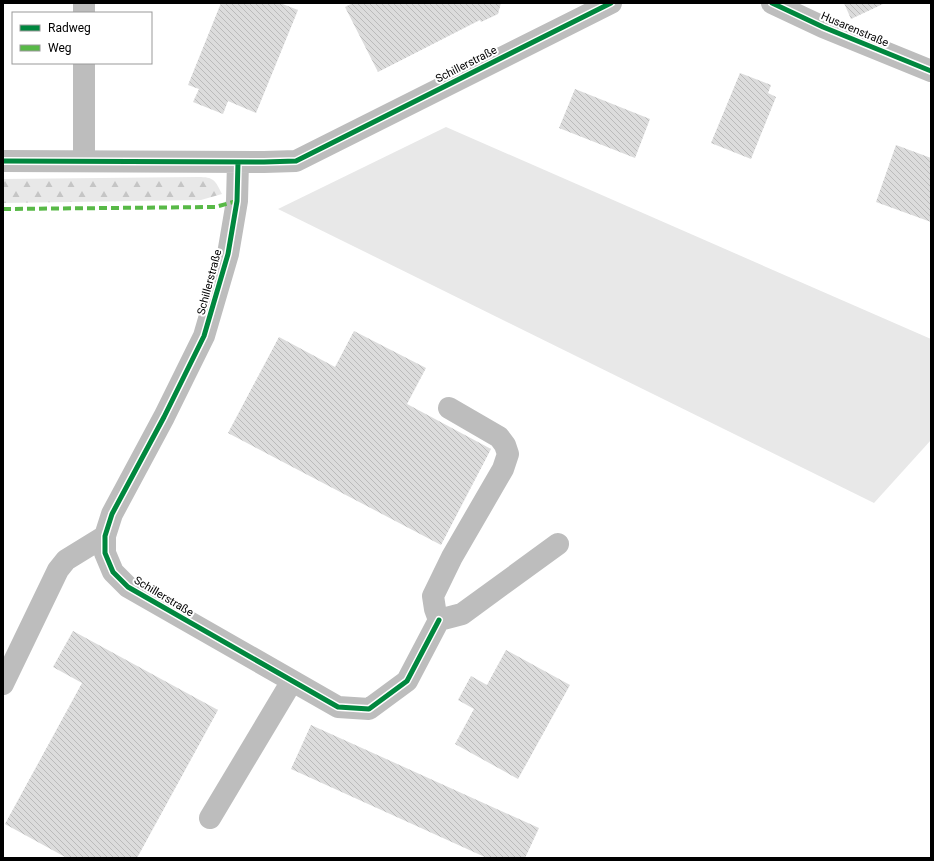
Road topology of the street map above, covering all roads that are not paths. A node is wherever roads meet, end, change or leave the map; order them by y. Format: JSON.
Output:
{"nodes":[{"id":1,"x":611,"y":3,"type":"edge"},
{"id":2,"x":772,"y":3,"type":"edge"},
{"id":3,"x":84,"y":64,"type":"edge"},
{"id":4,"x":931,"y":71,"type":"edge"},
{"id":5,"x":3,"y":161,"type":"edge"},
{"id":6,"x":84,"y":161,"type":"junction"},
{"id":7,"x":238,"y":162,"type":"junction"},
{"id":8,"x":449,"y":408,"type":"dead end"},
{"id":9,"x":105,"y":536,"type":"junction"},
{"id":10,"x":558,"y":544,"type":"dead end"},
{"id":11,"x":439,"y":620,"type":"junction"},
{"id":12,"x":292,"y":681,"type":"junction"},
{"id":13,"x":3,"y":684,"type":"edge"},
{"id":14,"x":210,"y":818,"type":"dead end"}],
"edges":[{"from":1,"to":7,"type":"street","name":"Schillerstraße"},
{"from":2,"to":4,"type":"street","name":"Husarenstraße"},
{"from":3,"to":6,"type":"street"},
{"from":5,"to":6,"type":"street","name":"Schillerstraße"},
{"from":6,"to":7,"type":"street","name":"Schillerstraße"},
{"from":7,"to":9,"type":"street","name":"Schillerstraße"},
{"from":8,"to":11,"type":"street"},
{"from":9,"to":12,"type":"street","name":"Schillerstraße"},
{"from":9,"to":13,"type":"street"},
{"from":10,"to":11,"type":"street"},
{"from":11,"to":12,"type":"street","name":"Schillerstraße"},
{"from":12,"to":14,"type":"street"}]}
